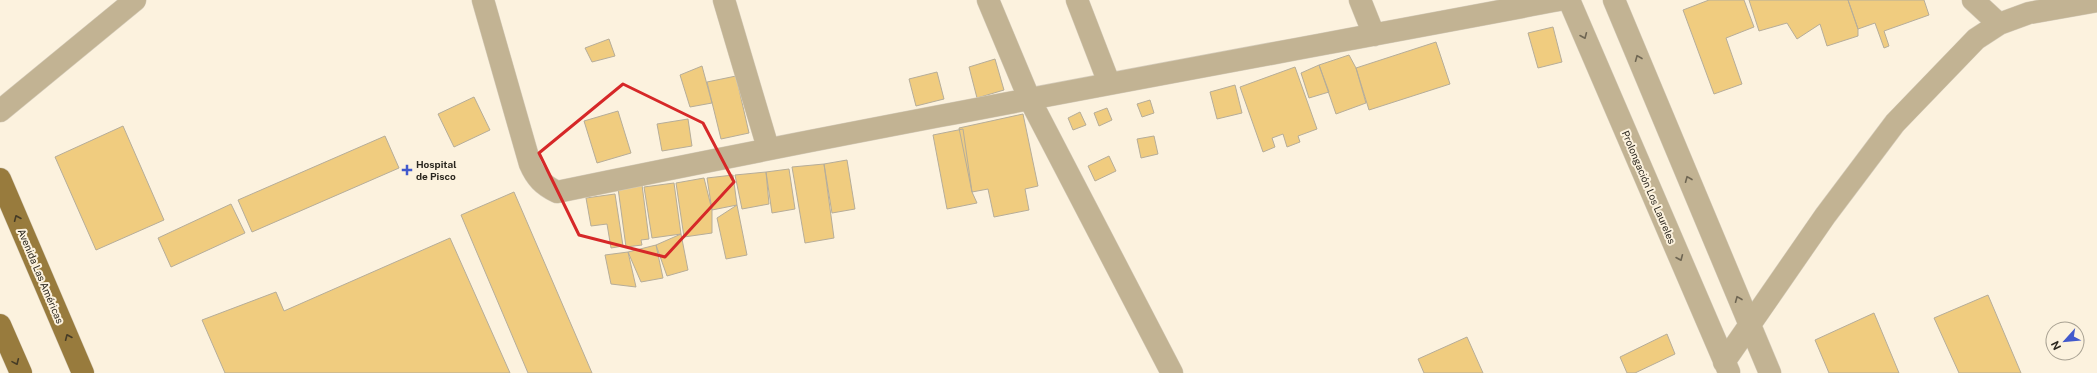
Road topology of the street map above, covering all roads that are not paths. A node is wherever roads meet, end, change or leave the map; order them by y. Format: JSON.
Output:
{"nodes":[{"id":1,"x":135,"y":0,"type":"edge"},
{"id":2,"x":483,"y":0,"type":"edge"},
{"id":3,"x":724,"y":0,"type":"edge"},
{"id":4,"x":988,"y":0,"type":"edge"},
{"id":5,"x":1077,"y":0,"type":"edge"},
{"id":6,"x":1360,"y":0,"type":"edge"},
{"id":7,"x":1558,"y":0,"type":"edge"},
{"id":8,"x":1569,"y":0,"type":"edge"},
{"id":9,"x":1614,"y":0,"type":"edge"},
{"id":10,"x":1973,"y":0,"type":"edge"},
{"id":11,"x":1990,"y":0,"type":"edge"},
{"id":12,"x":2097,"y":1,"type":"edge"},
{"id":13,"x":1999,"y":24,"type":"junction"},
{"id":14,"x":1374,"y":35,"type":"junction"},
{"id":15,"x":1109,"y":83,"type":"junction"},
{"id":16,"x":1029,"y":98,"type":"junction"},
{"id":17,"x":0,"y":111,"type":"edge"},
{"id":18,"x":768,"y":148,"type":"junction"},
{"id":19,"x":0,"y":179,"type":"edge"},
{"id":20,"x":1749,"y":325,"type":"junction"},
{"id":21,"x":2,"y":334,"type":"edge"},
{"id":22,"x":1727,"y":367,"type":"edge"},
{"id":23,"x":21,"y":373,"type":"edge"},
{"id":24,"x":83,"y":373,"type":"edge"},
{"id":25,"x":1172,"y":373,"type":"edge"},
{"id":26,"x":1770,"y":373,"type":"edge"}],
"edges":[{"from":1,"to":17,"type":"street"},
{"from":2,"to":18,"type":"street"},
{"from":3,"to":18,"type":"street"},
{"from":4,"to":16,"type":"street"},
{"from":5,"to":15,"type":"street"},
{"from":6,"to":14,"type":"street"},
{"from":7,"to":14,"type":"street"},
{"from":8,"to":22,"type":"street","name":"Prolongación Los Laureles","one_way":true},
{"from":20,"to":9,"type":"street","one_way":true},
{"from":10,"to":13,"type":"street"},
{"from":11,"to":13,"type":"street"},
{"from":12,"to":13,"type":"street"},
{"from":13,"to":20,"type":"street"},
{"from":14,"to":15,"type":"street"},
{"from":15,"to":16,"type":"street"},
{"from":16,"to":18,"type":"street"},
{"from":16,"to":25,"type":"street"},
{"from":24,"to":19,"type":"main road","name":"Avenida Las Américas","one_way":true},
{"from":20,"to":22,"type":"street"},
{"from":20,"to":26,"type":"street"},
{"from":21,"to":23,"type":"main road","one_way":true}]}
